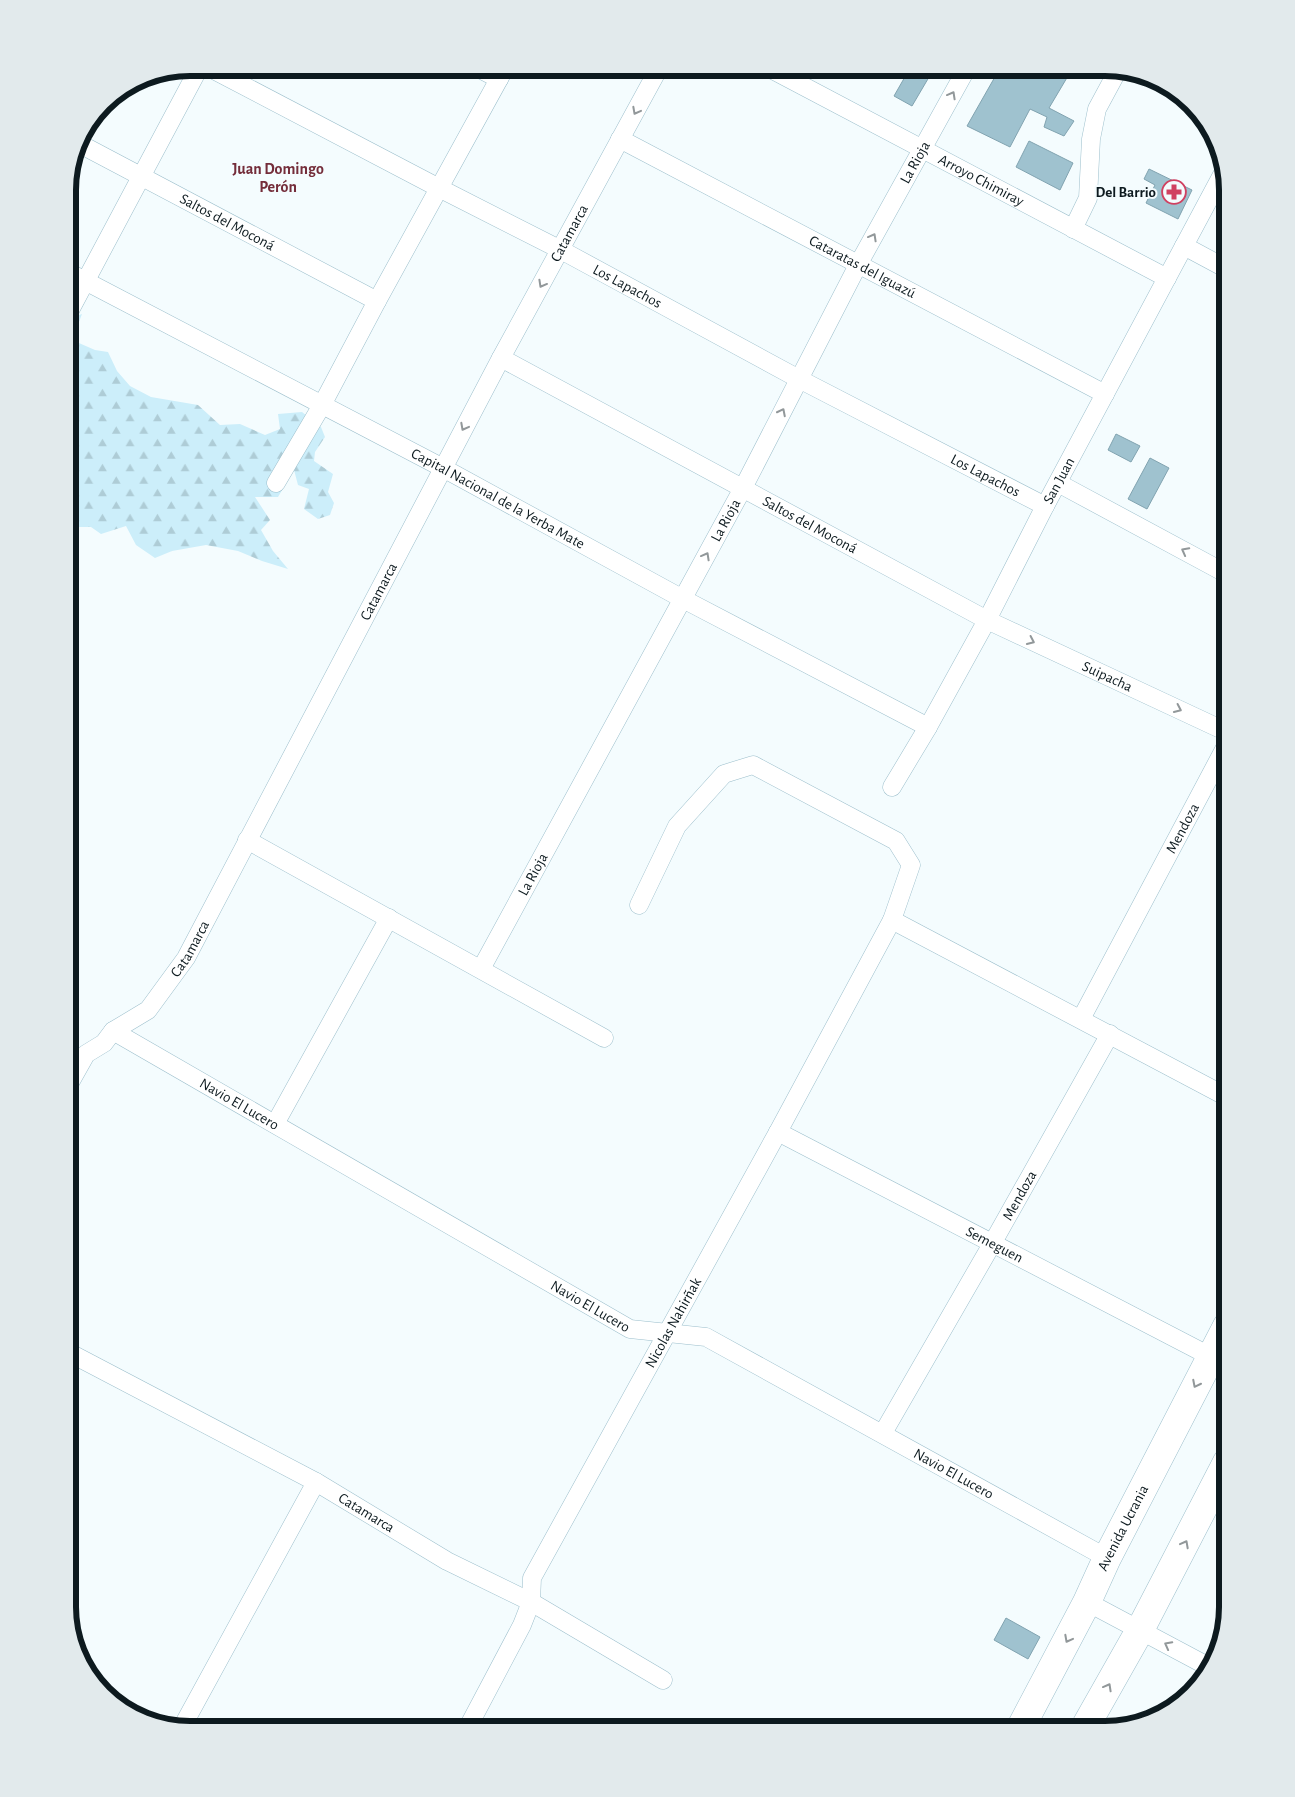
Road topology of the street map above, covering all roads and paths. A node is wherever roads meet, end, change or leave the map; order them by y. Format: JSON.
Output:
{"nodes":[{"id":1,"x":195,"y":76,"type":"edge"},
{"id":2,"x":225,"y":76,"type":"edge"},
{"id":3,"x":500,"y":76,"type":"edge"},
{"id":4,"x":655,"y":76,"type":"edge"},
{"id":5,"x":784,"y":76,"type":"edge"},
{"id":6,"x":962,"y":76,"type":"edge"},
{"id":7,"x":1115,"y":76,"type":"edge"},
{"id":8,"x":620,"y":139,"type":"junction"},
{"id":9,"x":85,"y":147,"type":"edge"},
{"id":10,"x":922,"y":148,"type":"junction"},
{"id":11,"x":141,"y":176,"type":"junction"},
{"id":12,"x":1218,"y":182,"type":"edge"},
{"id":13,"x":438,"y":188,"type":"junction"},
{"id":14,"x":1074,"y":229,"type":"junction"},
{"id":15,"x":1184,"y":246,"type":"junction"},
{"id":16,"x":561,"y":250,"type":"junction"},
{"id":17,"x":858,"y":263,"type":"junction"},
{"id":18,"x":1219,"y":264,"type":"edge"},
{"id":19,"x":76,"y":276,"type":"edge"},
{"id":20,"x":1167,"y":278,"type":"junction"},
{"id":21,"x":85,"y":281,"type":"junction"},
{"id":22,"x":76,"y":298,"type":"edge"},
{"id":23,"x":377,"y":301,"type":"junction"},
{"id":24,"x":501,"y":358,"type":"junction"},
{"id":25,"x":799,"y":379,"type":"junction"},
{"id":26,"x":1104,"y":394,"type":"junction"},
{"id":27,"x":322,"y":405,"type":"junction"},
{"id":28,"x":443,"y":468,"type":"junction"},
{"id":29,"x":276,"y":483,"type":"dead end"},
{"id":30,"x":1058,"y":483,"type":"junction"},
{"id":31,"x":743,"y":488,"type":"junction"},
{"id":32,"x":1045,"y":506,"type":"junction"},
{"id":33,"x":1219,"y":569,"type":"edge"},
{"id":34,"x":683,"y":599,"type":"junction"},
{"id":35,"x":987,"y":620,"type":"junction"},
{"id":36,"x":928,"y":727,"type":"junction"},
{"id":37,"x":1219,"y":728,"type":"edge"},
{"id":38,"x":1219,"y":761,"type":"edge"},
{"id":39,"x":892,"y":787,"type":"dead end"},
{"id":40,"x":248,"y":840,"type":"junction"},
{"id":41,"x":639,"y":905,"type":"dead end"},
{"id":42,"x":389,"y":918,"type":"junction"},
{"id":43,"x":892,"y":920,"type":"junction"},
{"id":44,"x":481,"y":969,"type":"junction"},
{"id":45,"x":1081,"y":1019,"type":"junction"},
{"id":46,"x":114,"y":1031,"type":"junction"},
{"id":47,"x":1110,"y":1034,"type":"junction"},
{"id":48,"x":604,"y":1038,"type":"dead end"},
{"id":49,"x":76,"y":1072,"type":"edge"},
{"id":50,"x":1219,"y":1092,"type":"edge"},
{"id":51,"x":275,"y":1124,"type":"junction"},
{"id":52,"x":778,"y":1132,"type":"junction"},
{"id":53,"x":992,"y":1244,"type":"junction"},
{"id":54,"x":668,"y":1333,"type":"junction"},
{"id":55,"x":76,"y":1356,"type":"edge"},
{"id":56,"x":1219,"y":1361,"type":"edge"},
{"id":57,"x":883,"y":1434,"type":"junction"},
{"id":58,"x":1219,"y":1479,"type":"edge"},
{"id":59,"x":316,"y":1482,"type":"junction"},
{"id":60,"x":1107,"y":1558,"type":"junction"},
{"id":61,"x":532,"y":1602,"type":"junction"},
{"id":62,"x":1087,"y":1602,"type":"junction"},
{"id":63,"x":1140,"y":1630,"type":"junction"},
{"id":64,"x":1203,"y":1664,"type":"edge"},
{"id":65,"x":662,"y":1680,"type":"dead end"},
{"id":66,"x":185,"y":1721,"type":"edge"},
{"id":67,"x":471,"y":1721,"type":"edge"},
{"id":68,"x":1025,"y":1721,"type":"edge"},
{"id":69,"x":1089,"y":1721,"type":"edge"}],
"edges":[{"from":1,"to":11,"type":"street"},
{"from":2,"to":13,"type":"street","name":"Los Lapachos"},
{"from":3,"to":13,"type":"street"},
{"from":4,"to":8,"type":"street","name":"Catamarca","one_way":true},
{"from":5,"to":10,"type":"street","name":"Arroyo Chimiray"},
{"from":10,"to":6,"type":"street","name":"La Rioja","one_way":true},
{"from":7,"to":14,"type":"street"},
{"from":8,"to":16,"type":"street","name":"Catamarca"},
{"from":8,"to":17,"type":"street","name":"Cataratas del Iguazú"},
{"from":9,"to":11,"type":"street","name":"Saltos del Moconá"},
{"from":10,"to":14,"type":"street","name":"Arroyo Chimiray"},
{"from":17,"to":10,"type":"street","name":"La Rioja","one_way":true},
{"from":11,"to":21,"type":"street"},
{"from":11,"to":23,"type":"street","name":"Saltos del Moconá"},
{"from":12,"to":15,"type":"street","name":"San Juan"},
{"from":13,"to":16,"type":"street","name":"Los Lapachos"},
{"from":13,"to":23,"type":"street"},
{"from":14,"to":20,"type":"street","name":"Arroyo Chimiray"},
{"from":15,"to":18,"type":"street"},
{"from":15,"to":20,"type":"street","name":"San Juan"},
{"from":16,"to":24,"type":"street","name":"Catamarca","one_way":true},
{"from":16,"to":25,"type":"street","name":"Los Lapachos"},
{"from":17,"to":25,"type":"street","name":"La Rioja"},
{"from":17,"to":26,"type":"street","name":"Cataratas del Iguazú"},
{"from":19,"to":21,"type":"street","name":"Capital Nacional de la Yerba Mate"},
{"from":20,"to":26,"type":"street","name":"San Juan"},
{"from":21,"to":22,"type":"street"},
{"from":21,"to":27,"type":"street","name":"Capital Nacional de la Yerba Mate"},
{"from":23,"to":27,"type":"street"},
{"from":24,"to":28,"type":"street","name":"Catamarca","one_way":true},
{"from":24,"to":31,"type":"street","name":"Saltos del Moconá"},
{"from":31,"to":25,"type":"street","name":"La Rioja","one_way":true},
{"from":25,"to":32,"type":"street","name":"Los Lapachos"},
{"from":26,"to":30,"type":"street","name":"San Juan"},
{"from":27,"to":28,"type":"street","name":"Capital Nacional de la Yerba Mate"},
{"from":27,"to":29,"type":"street"},
{"from":28,"to":34,"type":"street","name":"Capital Nacional de la Yerba Mate"},
{"from":28,"to":40,"type":"street","name":"Catamarca"},
{"from":30,"to":32,"type":"street","name":"San Juan"},
{"from":33,"to":30,"type":"street","one_way":true},
{"from":34,"to":31,"type":"street","name":"La Rioja","one_way":true},
{"from":31,"to":35,"type":"street","name":"Saltos del Moconá"},
{"from":32,"to":35,"type":"street","name":"San Juan"},
{"from":34,"to":36,"type":"street","name":"Capital Nacional de la Yerba Mate"},
{"from":34,"to":44,"type":"street","name":"La Rioja"},
{"from":35,"to":36,"type":"street","name":"San Juan"},
{"from":35,"to":37,"type":"street","name":"Suipacha","one_way":true},
{"from":36,"to":39,"type":"street","name":"San Juan"},
{"from":38,"to":45,"type":"street","name":"Mendoza"},
{"from":40,"to":42,"type":"street"},
{"from":40,"to":46,"type":"street","name":"Catamarca"},
{"from":41,"to":43,"type":"street","name":"Nicolas Nahirñak"},
{"from":42,"to":44,"type":"street"},
{"from":42,"to":51,"type":"street"},
{"from":43,"to":45,"type":"street"},
{"from":43,"to":52,"type":"street","name":"Nicolas Nahirñak"},
{"from":44,"to":48,"type":"street"},
{"from":45,"to":47,"type":"street"},
{"from":46,"to":49,"type":"street","name":"Catamarca"},
{"from":46,"to":51,"type":"street","name":"Navio El Lucero"},
{"from":47,"to":50,"type":"street"},
{"from":47,"to":53,"type":"street","name":"Mendoza"},
{"from":51,"to":54,"type":"street","name":"Navio El Lucero"},
{"from":52,"to":53,"type":"street","name":"Semeguen"},
{"from":52,"to":54,"type":"street","name":"Nicolas Nahirñak"},
{"from":53,"to":56,"type":"street","name":"Semeguen"},
{"from":53,"to":57,"type":"street","name":"Mendoza"},
{"from":54,"to":57,"type":"street","name":"Navio El Lucero"},
{"from":54,"to":61,"type":"street","name":"Nicolas Nahirñak"},
{"from":55,"to":59,"type":"street","name":"Catamarca"},
{"from":56,"to":60,"type":"main road","name":"Avenida Ucrania","one_way":true},
{"from":57,"to":60,"type":"street","name":"Navio El Lucero"},
{"from":63,"to":58,"type":"main road","one_way":true},
{"from":59,"to":61,"type":"street","name":"Catamarca"},
{"from":59,"to":66,"type":"street"},
{"from":60,"to":62,"type":"main road","name":"Avenida Ucrania"},
{"from":61,"to":65,"type":"street","name":"Catamarca"},
{"from":61,"to":67,"type":"street","name":"Nicolas Nahirñak"},
{"from":62,"to":63,"type":"street"},
{"from":62,"to":68,"type":"main road","name":"Avenida Ucrania","one_way":true},
{"from":64,"to":63,"type":"street","one_way":true},
{"from":69,"to":63,"type":"main road","one_way":true}]}
